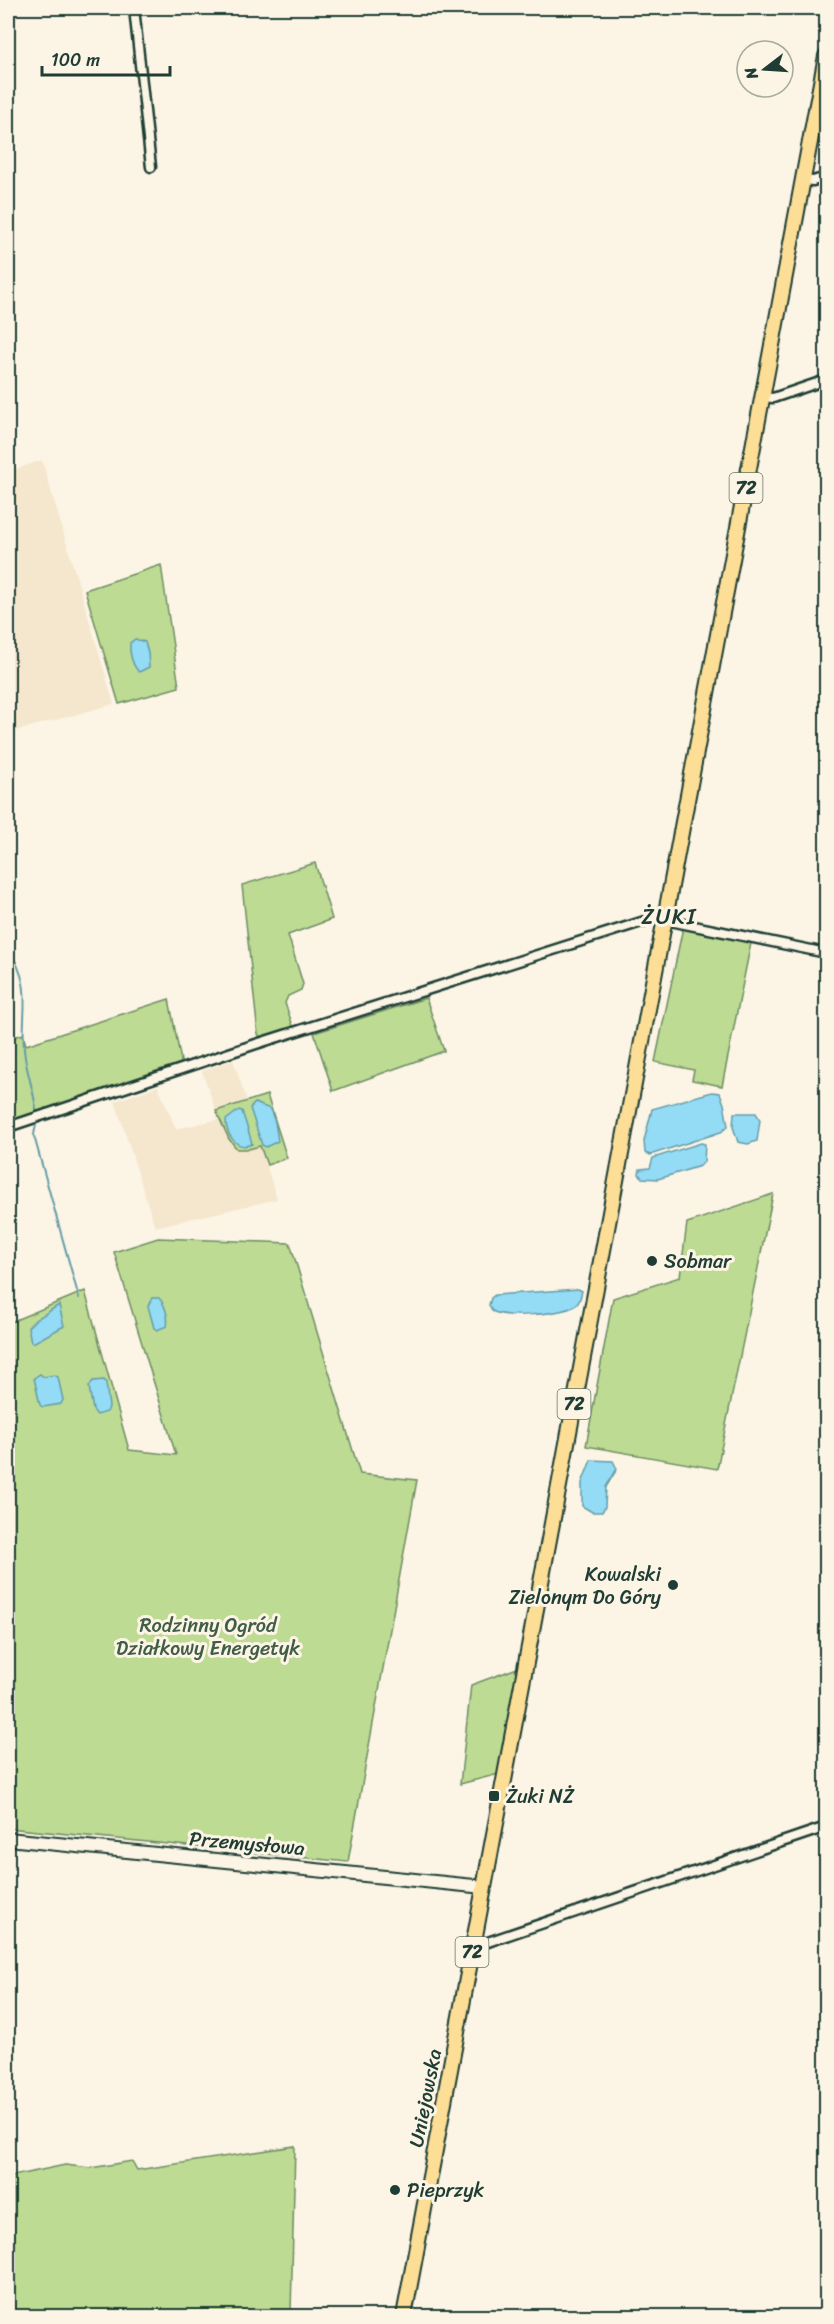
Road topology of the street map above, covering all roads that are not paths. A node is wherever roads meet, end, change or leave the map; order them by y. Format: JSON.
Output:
{"nodes":[{"id":1,"x":134,"y":8,"type":"edge"},
{"id":2,"x":826,"y":56,"type":"edge"},
{"id":3,"x":151,"y":167,"type":"dead end"},
{"id":4,"x":826,"y":177,"type":"edge"},
{"id":5,"x":803,"y":180,"type":"junction"},
{"id":6,"x":826,"y":380,"type":"edge"},
{"id":7,"x":763,"y":397,"type":"junction"},
{"id":8,"x":665,"y":920,"type":"junction"},
{"id":9,"x":826,"y":953,"type":"edge"},
{"id":10,"x":8,"y":1127,"type":"edge"},
{"id":11,"x":826,"y":1827,"type":"edge"},
{"id":12,"x":8,"y":1839,"type":"edge"},
{"id":13,"x":483,"y":1887,"type":"junction"},
{"id":14,"x":473,"y":1947,"type":"junction"},
{"id":15,"x":404,"y":2316,"type":"edge"}],
"edges":[{"from":1,"to":3,"type":"street"},
{"from":2,"to":5,"type":"main road","number":"72"},
{"from":4,"to":5,"type":"street"},
{"from":5,"to":7,"type":"main road","number":"72"},
{"from":6,"to":7,"type":"street"},
{"from":7,"to":8,"type":"main road","number":"72"},
{"from":8,"to":9,"type":"street"},
{"from":8,"to":10,"type":"street"},
{"from":8,"to":13,"type":"main road","number":"72"},
{"from":11,"to":14,"type":"street"},
{"from":12,"to":13,"type":"main road","name":"Przemysłowa"},
{"from":13,"to":14,"type":"main road","name":"Uniejowska","number":"72"},
{"from":14,"to":15,"type":"main road","name":"Uniejowska","number":"72"}]}
